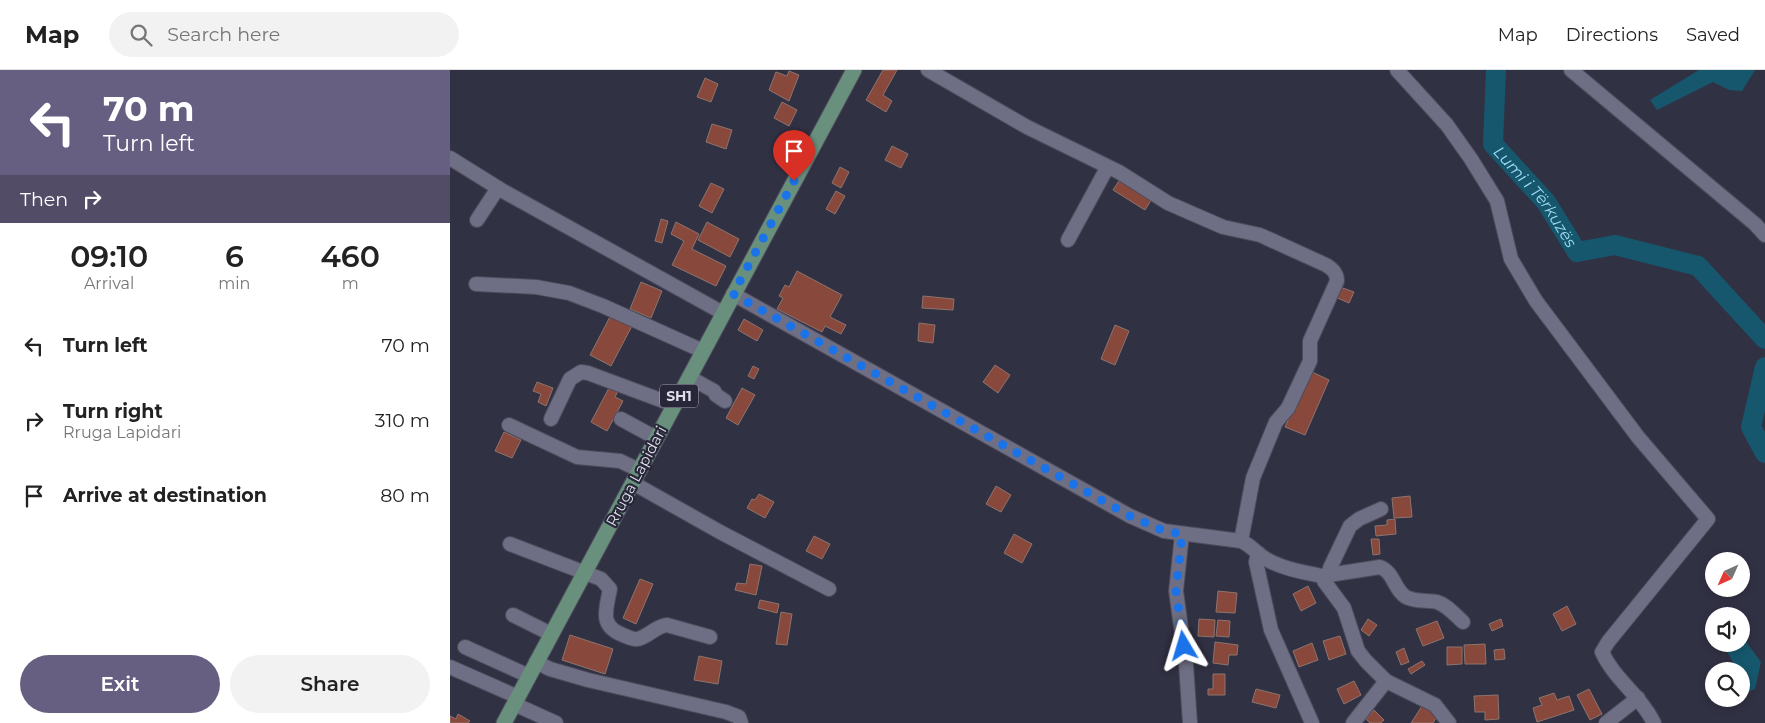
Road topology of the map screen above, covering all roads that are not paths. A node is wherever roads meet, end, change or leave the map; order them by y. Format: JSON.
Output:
{"nodes":[{"id":1,"x":854,"y":70,"type":"edge"},
{"id":2,"x":928,"y":70,"type":"edge"},
{"id":3,"x":1397,"y":70,"type":"edge"},
{"id":4,"x":1571,"y":70,"type":"edge"},
{"id":5,"x":450,"y":158,"type":"edge"},
{"id":6,"x":1107,"y":168,"type":"junction"},
{"id":7,"x":498,"y":188,"type":"junction"},
{"id":8,"x":477,"y":220,"type":"dead end"},
{"id":9,"x":1765,"y":235,"type":"edge"},
{"id":10,"x":1068,"y":240,"type":"dead end"},
{"id":11,"x":476,"y":284,"type":"dead end"},
{"id":12,"x":733,"y":294,"type":"junction"},
{"id":13,"x":723,"y":313,"type":"junction"},
{"id":14,"x":703,"y":351,"type":"junction"},
{"id":15,"x":689,"y":377,"type":"junction"},
{"id":16,"x":725,"y":401,"type":"dead end"},
{"id":17,"x":674,"y":404,"type":"junction"},
{"id":18,"x":551,"y":419,"type":"dead end"},
{"id":19,"x":621,"y":419,"type":"dead end"},
{"id":20,"x":509,"y":425,"type":"dead end"},
{"id":21,"x":656,"y":438,"type":"junction"},
{"id":22,"x":636,"y":477,"type":"junction"},
{"id":23,"x":1381,"y":509,"type":"dead end"},
{"id":24,"x":1182,"y":534,"type":"junction"},
{"id":25,"x":1241,"y":541,"type":"junction"},
{"id":26,"x":510,"y":544,"type":"dead end"},
{"id":27,"x":1258,"y":553,"type":"junction"},
{"id":28,"x":584,"y":572,"type":"junction"},
{"id":29,"x":1326,"y":575,"type":"junction"},
{"id":30,"x":829,"y":589,"type":"dead end"},
{"id":31,"x":513,"y":615,"type":"dead end"},
{"id":32,"x":1463,"y":622,"type":"dead end"},
{"id":33,"x":551,"y":634,"type":"junction"},
{"id":34,"x":710,"y":637,"type":"dead end"},
{"id":35,"x":465,"y":647,"type":"dead end"},
{"id":36,"x":536,"y":662,"type":"junction"},
{"id":37,"x":450,"y":667,"type":"edge"},
{"id":38,"x":529,"y":676,"type":"junction"},
{"id":39,"x":1386,"y":681,"type":"junction"},
{"id":40,"x":1638,"y":698,"type":"junction"},
{"id":41,"x":516,"y":700,"type":"junction"},
{"id":42,"x":504,"y":723,"type":"edge"},
{"id":43,"x":556,"y":723,"type":"edge"},
{"id":44,"x":741,"y":723,"type":"edge"},
{"id":45,"x":1190,"y":723,"type":"edge"},
{"id":46,"x":1312,"y":723,"type":"edge"},
{"id":47,"x":1353,"y":723,"type":"edge"},
{"id":48,"x":1450,"y":723,"type":"edge"},
{"id":49,"x":1606,"y":723,"type":"edge"},
{"id":50,"x":1654,"y":723,"type":"edge"}],
"edges":[{"from":1,"to":12,"type":"main road","name":"Rruga Lapidari","number":"SH1"},
{"from":2,"to":6,"type":"street"},
{"from":3,"to":40,"type":"street"},
{"from":4,"to":9,"type":"street"},
{"from":5,"to":7,"type":"street"},
{"from":6,"to":10,"type":"street"},
{"from":6,"to":25,"type":"street"},
{"from":7,"to":8,"type":"street"},
{"from":7,"to":13,"type":"street"},
{"from":11,"to":14,"type":"street"},
{"from":12,"to":13,"type":"main road","name":"Rruga Lapidari","number":"SH1"},
{"from":12,"to":24,"type":"street"},
{"from":13,"to":14,"type":"main road","name":"Rruga Lapidari","number":"SH1"},
{"from":14,"to":15,"type":"main road","name":"Rruga Lapidari","number":"SH1"},
{"from":15,"to":16,"type":"street"},
{"from":15,"to":17,"type":"main road","name":"Rruga Lapidari","number":"SH1"},
{"from":17,"to":18,"type":"street"},
{"from":17,"to":21,"type":"main road","name":"Rruga Lapidari","number":"SH1"},
{"from":19,"to":21,"type":"street"},
{"from":20,"to":22,"type":"street"},
{"from":21,"to":22,"type":"main road","name":"Rruga Lapidari","number":"SH1"},
{"from":22,"to":28,"type":"main road","name":"Rruga Lapidari","number":"SH1"},
{"from":22,"to":30,"type":"street"},
{"from":23,"to":29,"type":"street"},
{"from":24,"to":25,"type":"street"},
{"from":24,"to":45,"type":"street"},
{"from":25,"to":27,"type":"street"},
{"from":26,"to":28,"type":"street"},
{"from":27,"to":29,"type":"street"},
{"from":27,"to":46,"type":"street"},
{"from":28,"to":33,"type":"main road","name":"Rruga Lapidari","number":"SH1"},
{"from":28,"to":34,"type":"street"},
{"from":29,"to":32,"type":"street"},
{"from":29,"to":39,"type":"street"},
{"from":31,"to":33,"type":"street"},
{"from":33,"to":36,"type":"main road","name":"Rruga Lapidari","number":"SH1"},
{"from":35,"to":38,"type":"street"},
{"from":36,"to":38,"type":"main road","name":"Rruga Lapidari","number":"SH1"},
{"from":36,"to":44,"type":"street"},
{"from":37,"to":41,"type":"street"},
{"from":38,"to":41,"type":"main road","name":"Rruga Lapidari","number":"SH1"},
{"from":39,"to":47,"type":"street"},
{"from":39,"to":48,"type":"street"},
{"from":40,"to":49,"type":"street"},
{"from":40,"to":50,"type":"street"},
{"from":41,"to":42,"type":"main road","name":"Rruga Lapidari","number":"SH1"},
{"from":41,"to":43,"type":"street"}]}
